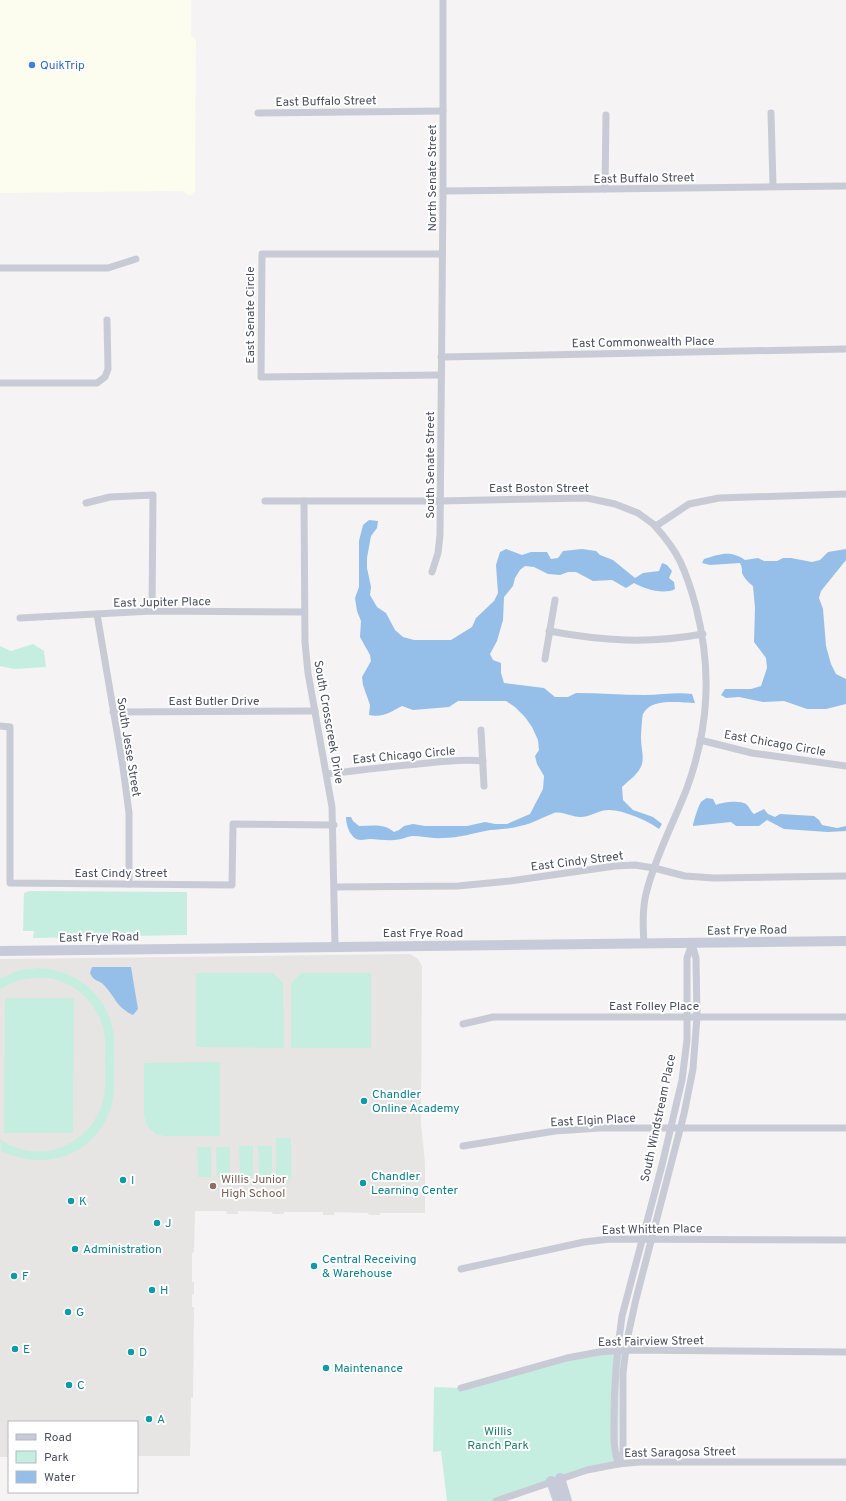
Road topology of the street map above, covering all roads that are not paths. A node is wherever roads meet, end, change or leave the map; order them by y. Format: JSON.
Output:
{"nodes":[{"id":1,"x":443,"y":0,"type":"edge"},
{"id":2,"x":443,"y":111,"type":"junction"},
{"id":3,"x":258,"y":113,"type":"dead end"},
{"id":4,"x":771,"y":114,"type":"dead end"},
{"id":5,"x":606,"y":115,"type":"dead end"},
{"id":6,"x":773,"y":186,"type":"junction"},
{"id":7,"x":846,"y":186,"type":"edge"},
{"id":8,"x":605,"y":189,"type":"junction"},
{"id":9,"x":443,"y":191,"type":"junction"},
{"id":10,"x":442,"y":254,"type":"junction"},
{"id":11,"x":136,"y":259,"type":"dead end"},
{"id":12,"x":0,"y":268,"type":"edge"},
{"id":13,"x":107,"y":320,"type":"dead end"},
{"id":14,"x":846,"y":349,"type":"edge"},
{"id":15,"x":441,"y":357,"type":"junction"},
{"id":16,"x":441,"y":375,"type":"junction"},
{"id":17,"x":0,"y":383,"type":"edge"},
{"id":18,"x":846,"y":494,"type":"edge"},
{"id":19,"x":265,"y":501,"type":"dead end"},
{"id":20,"x":304,"y":501,"type":"junction"},
{"id":21,"x":440,"y":501,"type":"junction"},
{"id":22,"x":86,"y":503,"type":"dead end"},
{"id":23,"x":654,"y":525,"type":"junction"},
{"id":24,"x":432,"y":572,"type":"dead end"},
{"id":25,"x":555,"y":600,"type":"dead end"},
{"id":26,"x":152,"y":611,"type":"junction"},
{"id":27,"x":304,"y":612,"type":"junction"},
{"id":28,"x":96,"y":614,"type":"junction"},
{"id":29,"x":20,"y":618,"type":"dead end"},
{"id":30,"x":549,"y":631,"type":"junction"},
{"id":31,"x":703,"y":634,"type":"junction"},
{"id":32,"x":545,"y":659,"type":"dead end"},
{"id":33,"x":315,"y":711,"type":"junction"},
{"id":34,"x":112,"y":712,"type":"junction"},
{"id":35,"x":0,"y":726,"type":"edge"},
{"id":36,"x":481,"y":730,"type":"dead end"},
{"id":37,"x":700,"y":740,"type":"junction"},
{"id":38,"x":483,"y":761,"type":"junction"},
{"id":39,"x":846,"y":766,"type":"edge"},
{"id":40,"x":327,"y":774,"type":"junction"},
{"id":41,"x":484,"y":786,"type":"dead end"},
{"id":42,"x":334,"y":825,"type":"junction"},
{"id":43,"x":654,"y":868,"type":"junction"},
{"id":44,"x":846,"y":876,"type":"edge"},
{"id":45,"x":129,"y":884,"type":"junction"},
{"id":46,"x":335,"y":887,"type":"junction"},
{"id":47,"x":846,"y":941,"type":"edge"},
{"id":48,"x":644,"y":944,"type":"junction"},
{"id":49,"x":692,"y":944,"type":"junction"},
{"id":50,"x":335,"y":946,"type":"junction"},
{"id":51,"x":0,"y":951,"type":"edge"},
{"id":52,"x":687,"y":1017,"type":"junction"},
{"id":53,"x":697,"y":1017,"type":"junction"},
{"id":54,"x":846,"y":1017,"type":"edge"},
{"id":55,"x":463,"y":1024,"type":"dead end"},
{"id":56,"x":671,"y":1128,"type":"junction"},
{"id":57,"x":680,"y":1128,"type":"junction"},
{"id":58,"x":846,"y":1128,"type":"edge"},
{"id":59,"x":462,"y":1146,"type":"dead end"},
{"id":60,"x":643,"y":1239,"type":"junction"},
{"id":61,"x":652,"y":1239,"type":"junction"},
{"id":62,"x":846,"y":1240,"type":"edge"},
{"id":63,"x":462,"y":1269,"type":"dead end"},
{"id":64,"x":617,"y":1350,"type":"junction"},
{"id":65,"x":626,"y":1350,"type":"junction"},
{"id":66,"x":846,"y":1352,"type":"edge"},
{"id":67,"x":462,"y":1388,"type":"dead end"},
{"id":68,"x":846,"y":1462,"type":"edge"},
{"id":69,"x":618,"y":1464,"type":"junction"},
{"id":70,"x":555,"y":1480,"type":"junction"},
{"id":71,"x":496,"y":1501,"type":"edge"},
{"id":72,"x":558,"y":1501,"type":"edge"},
{"id":73,"x":567,"y":1501,"type":"edge"}],
"edges":[{"from":1,"to":2,"type":"street","name":"North Senate Street"},
{"from":2,"to":3,"type":"street","name":"East Buffalo Street"},
{"from":2,"to":9,"type":"street","name":"North Senate Street"},
{"from":4,"to":6,"type":"street"},
{"from":5,"to":8,"type":"street"},
{"from":6,"to":7,"type":"street","name":"East Buffalo Street"},
{"from":6,"to":8,"type":"street","name":"East Buffalo Street"},
{"from":8,"to":9,"type":"street","name":"East Buffalo Street"},
{"from":9,"to":10,"type":"street","name":"North Senate Street"},
{"from":10,"to":15,"type":"street","name":"North Senate Street"},
{"from":10,"to":16,"type":"street","name":"East Senate Circle"},
{"from":11,"to":12,"type":"street"},
{"from":13,"to":17,"type":"street"},
{"from":14,"to":15,"type":"street","name":"East Commonwealth Place"},
{"from":15,"to":16,"type":"street","name":"South Senate Street"},
{"from":16,"to":21,"type":"street","name":"South Senate Street"},
{"from":18,"to":23,"type":"street"},
{"from":19,"to":20,"type":"street","name":"East Boston Street"},
{"from":20,"to":21,"type":"street","name":"East Boston Street"},
{"from":20,"to":27,"type":"street","name":"South Crosscreek Drive"},
{"from":21,"to":23,"type":"street","name":"East Boston Street"},
{"from":21,"to":24,"type":"street","name":"South Senate Street"},
{"from":22,"to":26,"type":"street"},
{"from":23,"to":31,"type":"street"},
{"from":25,"to":30,"type":"street"},
{"from":26,"to":27,"type":"street","name":"East Jupiter Place"},
{"from":26,"to":28,"type":"street","name":"East Jupiter Place"},
{"from":27,"to":33,"type":"street","name":"South Crosscreek Drive"},
{"from":28,"to":29,"type":"street","name":"East Jupiter Place"},
{"from":28,"to":34,"type":"street","name":"South Jesse Street"},
{"from":30,"to":31,"type":"street"},
{"from":30,"to":32,"type":"street"},
{"from":31,"to":37,"type":"street"},
{"from":33,"to":34,"type":"street","name":"East Butler Drive"},
{"from":33,"to":40,"type":"street","name":"South Crosscreek Drive"},
{"from":34,"to":45,"type":"street","name":"South Jesse Street"},
{"from":35,"to":45,"type":"street","name":"East Cindy Street"},
{"from":36,"to":38,"type":"street"},
{"from":37,"to":39,"type":"street","name":"East Chicago Circle"},
{"from":37,"to":43,"type":"street"},
{"from":38,"to":40,"type":"street","name":"East Chicago Circle"},
{"from":38,"to":41,"type":"street"},
{"from":40,"to":42,"type":"street","name":"South Crosscreek Drive"},
{"from":42,"to":45,"type":"street","name":"East Cindy Street"},
{"from":42,"to":46,"type":"street","name":"South Crosscreek Drive"},
{"from":43,"to":44,"type":"street","name":"East Cindy Street"},
{"from":43,"to":46,"type":"street","name":"East Cindy Street"},
{"from":43,"to":48,"type":"street"},
{"from":46,"to":50,"type":"street","name":"South Crosscreek Drive"},
{"from":47,"to":49,"type":"street","name":"East Frye Road"},
{"from":48,"to":49,"type":"street","name":"East Frye Road"},
{"from":48,"to":50,"type":"street","name":"East Frye Road"},
{"from":49,"to":52,"type":"street","name":"South Windstream Place"},
{"from":49,"to":53,"type":"street","name":"South Windstream Place"},
{"from":50,"to":51,"type":"street","name":"East Frye Road"},
{"from":52,"to":53,"type":"street","name":"East Folley Place"},
{"from":52,"to":55,"type":"street","name":"East Folley Place"},
{"from":52,"to":56,"type":"street","name":"South Windstream Place"},
{"from":53,"to":54,"type":"street","name":"East Folley Place"},
{"from":53,"to":57,"type":"street","name":"South Windstream Place"},
{"from":56,"to":57,"type":"street","name":"East Elgin Place"},
{"from":56,"to":59,"type":"street","name":"East Elgin Place"},
{"from":56,"to":60,"type":"street","name":"South Windstream Place"},
{"from":57,"to":58,"type":"street","name":"East Elgin Place"},
{"from":57,"to":61,"type":"street","name":"South Windstream Place"},
{"from":60,"to":61,"type":"street","name":"East Whitten Place"},
{"from":60,"to":63,"type":"street","name":"East Whitten Place"},
{"from":60,"to":64,"type":"street","name":"South Windstream Place"},
{"from":61,"to":62,"type":"street","name":"East Whitten Place"},
{"from":61,"to":65,"type":"street","name":"South Windstream Place"},
{"from":64,"to":65,"type":"street","name":"East Fairview Street"},
{"from":64,"to":67,"type":"street","name":"East Fairview Street"},
{"from":64,"to":69,"type":"street","name":"South Windstream Place"},
{"from":65,"to":66,"type":"street","name":"East Fairview Street"},
{"from":65,"to":69,"type":"street","name":"South Windstream Place"},
{"from":68,"to":69,"type":"street","name":"East Saragosa Street"},
{"from":69,"to":70,"type":"street","name":"East Saragosa Street"},
{"from":70,"to":71,"type":"street","name":"East Saragosa Street"},
{"from":70,"to":72,"type":"street"},
{"from":70,"to":73,"type":"street"}]}
